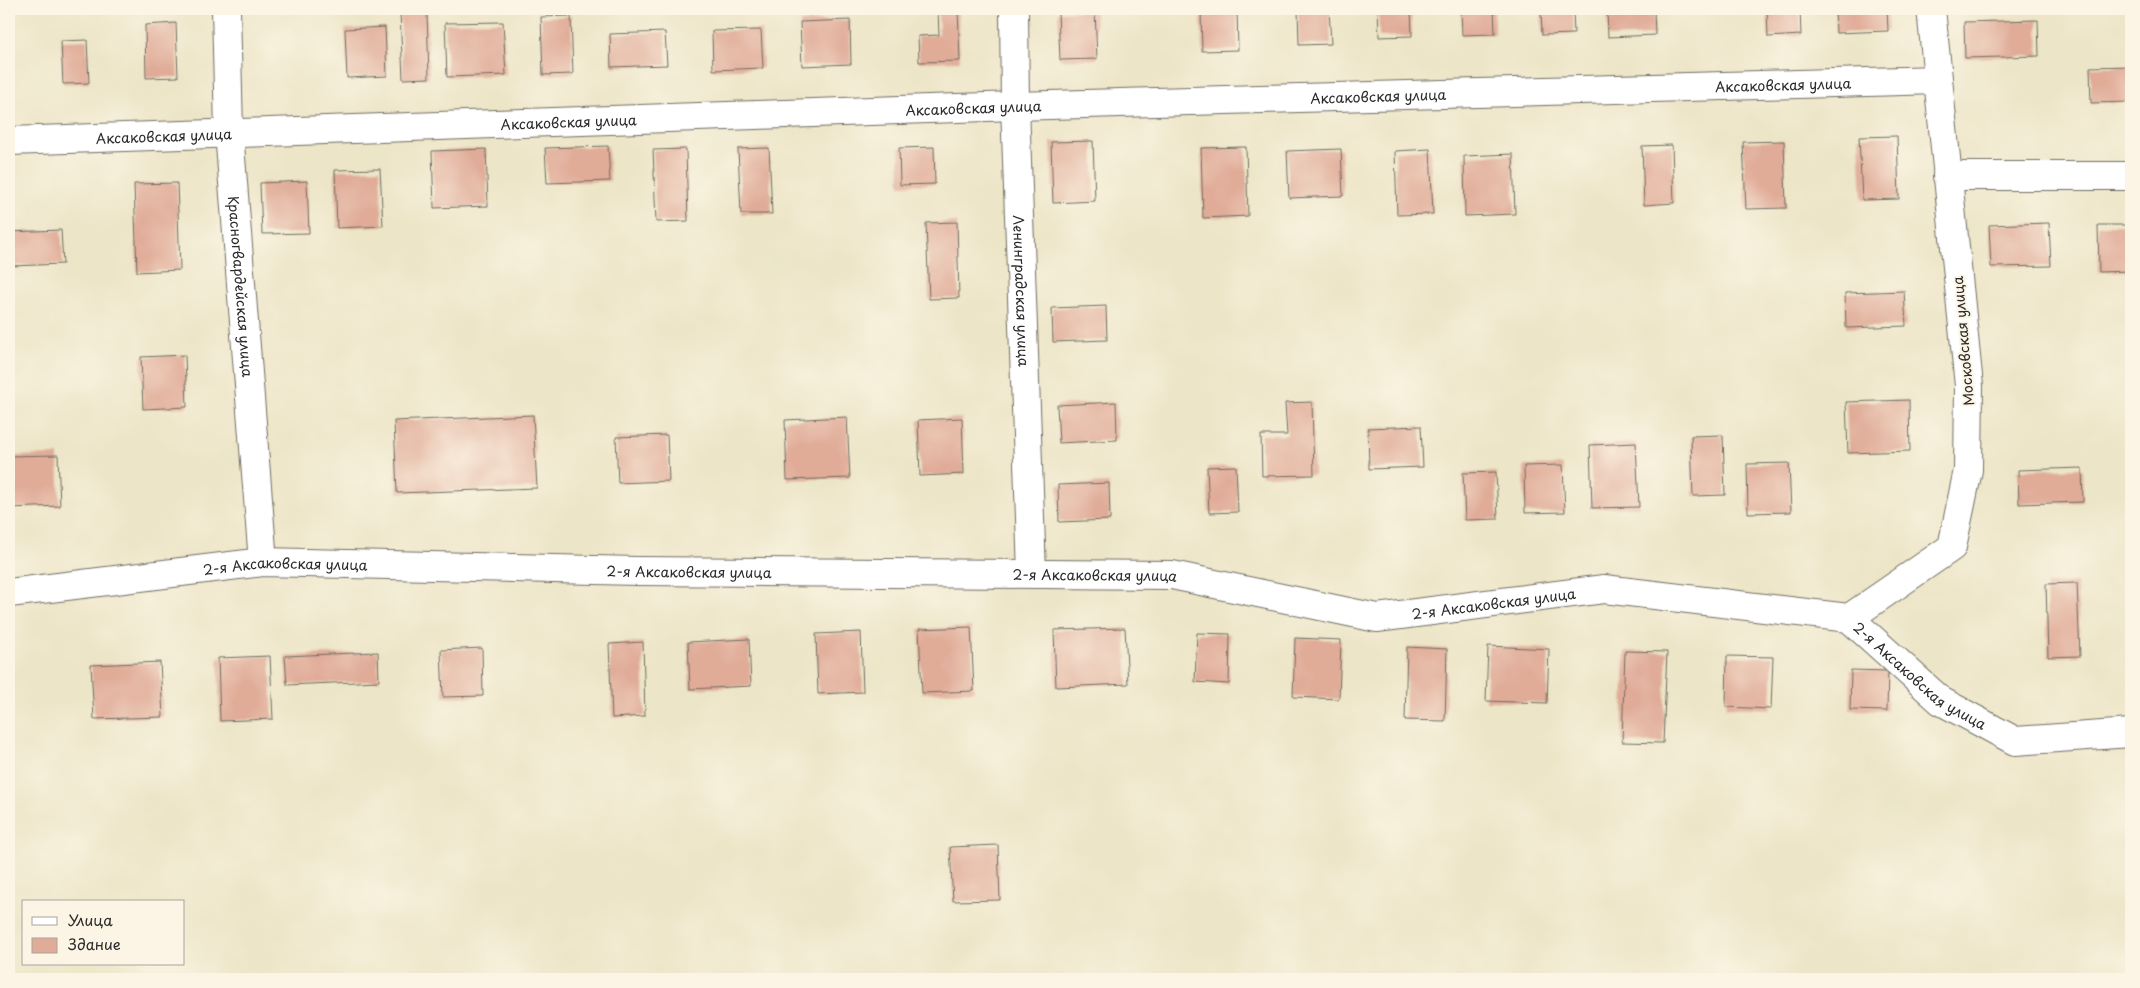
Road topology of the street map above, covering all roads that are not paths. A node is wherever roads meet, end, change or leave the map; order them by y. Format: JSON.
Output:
{"nodes":[{"id":1,"x":226,"y":9,"type":"edge"},
{"id":2,"x":1014,"y":9,"type":"edge"},
{"id":3,"x":1931,"y":9,"type":"edge"},
{"id":4,"x":1938,"y":80,"type":"junction"},
{"id":5,"x":1015,"y":106,"type":"junction"},
{"id":6,"x":229,"y":132,"type":"junction"},
{"id":7,"x":9,"y":141,"type":"edge"},
{"id":8,"x":1947,"y":176,"type":"junction"},
{"id":9,"x":2131,"y":176,"type":"edge"},
{"id":10,"x":263,"y":562,"type":"junction"},
{"id":11,"x":1032,"y":573,"type":"junction"},
{"id":12,"x":9,"y":593,"type":"edge"},
{"id":13,"x":1849,"y":618,"type":"junction"},
{"id":14,"x":2131,"y":733,"type":"edge"}],
"edges":[{"from":1,"to":6,"type":"street","name":"Красногвардейская улица"},
{"from":2,"to":5,"type":"street","name":"Ленинградская улица"},
{"from":3,"to":4,"type":"street","name":"Московская улица"},
{"from":4,"to":5,"type":"street","name":"Аксаковская улица"},
{"from":4,"to":8,"type":"street","name":"Московская улица"},
{"from":5,"to":6,"type":"street","name":"Аксаковская улица"},
{"from":5,"to":11,"type":"street","name":"Ленинградская улица"},
{"from":6,"to":7,"type":"street","name":"Аксаковская улица"},
{"from":6,"to":10,"type":"street","name":"Красногвардейская улица"},
{"from":8,"to":9,"type":"street"},
{"from":8,"to":13,"type":"street","name":"Московская улица"},
{"from":10,"to":11,"type":"street","name":"2-я Аксаковская улица"},
{"from":10,"to":12,"type":"street","name":"2-я Аксаковская улица"},
{"from":11,"to":13,"type":"street","name":"2-я Аксаковская улица"},
{"from":13,"to":14,"type":"street","name":"2-я Аксаковская улица"}]}
